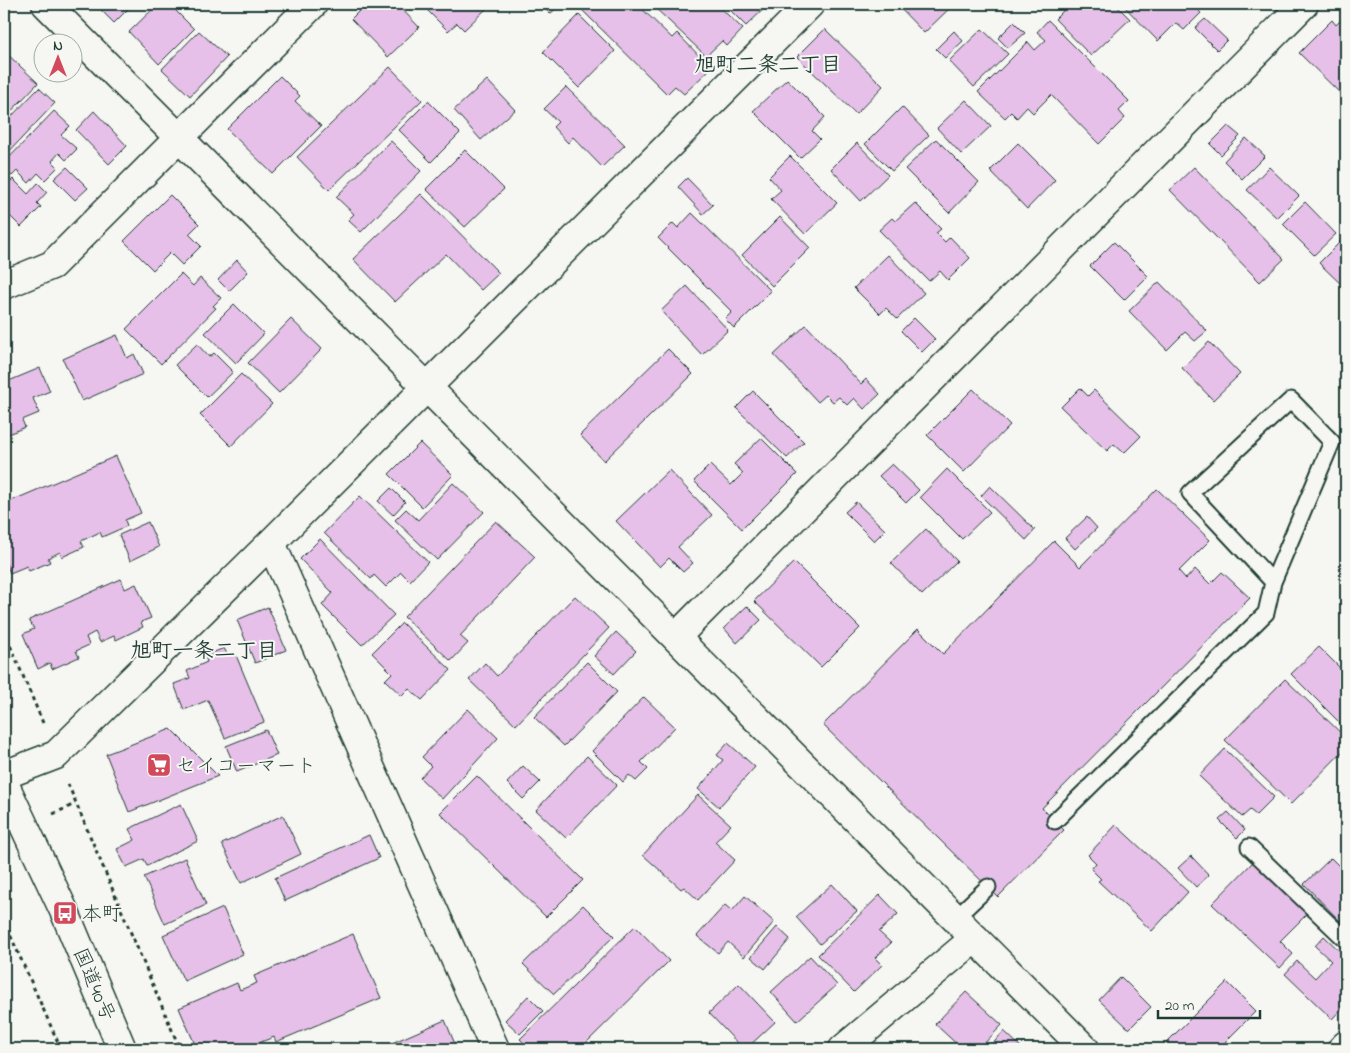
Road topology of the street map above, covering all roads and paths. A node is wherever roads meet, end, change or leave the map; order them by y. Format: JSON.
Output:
{"nodes":[{"id":1,"x":46,"y":4,"type":"edge"},
{"id":2,"x":313,"y":4,"type":"edge"},
{"id":3,"x":810,"y":4,"type":"edge"},
{"id":4,"x":1304,"y":4,"type":"edge"},
{"id":5,"x":180,"y":138,"type":"junction"},
{"id":6,"x":4,"y":285,"type":"edge"},
{"id":7,"x":427,"y":387,"type":"junction"},
{"id":8,"x":271,"y":543,"type":"junction"},
{"id":9,"x":1273,"y":582,"type":"junction"},
{"id":10,"x":4,"y":631,"type":"edge"},
{"id":11,"x":676,"y":637,"type":"junction"},
{"id":12,"x":56,"y":755,"type":"junction"},
{"id":13,"x":4,"y":776,"type":"edge"},
{"id":14,"x":4,"y":783,"type":"edge"},
{"id":15,"x":1054,"y":821,"type":"dead end"},
{"id":16,"x":1249,"y":848,"type":"dead end"},
{"id":17,"x":988,"y":886,"type":"dead end"},
{"id":18,"x":955,"y":918,"type":"junction"},
{"id":19,"x":4,"y":921,"type":"edge"},
{"id":20,"x":975,"y":938,"type":"junction"},
{"id":21,"x":1346,"y":940,"type":"edge"},
{"id":22,"x":1346,"y":1045,"type":"edge"},
{"id":23,"x":61,"y":1049,"type":"edge"},
{"id":24,"x":122,"y":1049,"type":"edge"},
{"id":25,"x":180,"y":1049,"type":"edge"},
{"id":26,"x":495,"y":1049,"type":"edge"},
{"id":27,"x":843,"y":1049,"type":"edge"},
{"id":28,"x":1085,"y":1049,"type":"edge"},
{"id":29,"x":1342,"y":1049,"type":"edge"}],
"edges":[{"from":1,"to":5,"type":"main road"},
{"from":2,"to":5,"type":"main road"},
{"from":3,"to":7,"type":"main road"},
{"from":4,"to":11,"type":"main road"},
{"from":5,"to":6,"type":"main road"},
{"from":5,"to":7,"type":"main road"},
{"from":7,"to":8,"type":"main road"},
{"from":7,"to":11,"type":"main road"},
{"from":8,"to":12,"type":"main road"},
{"from":8,"to":26,"type":"main road"},
{"from":9,"to":9,"type":"lane"},
{"from":9,"to":15,"type":"lane"},
{"from":10,"to":12,"type":"path"},
{"from":11,"to":18,"type":"main road"},
{"from":12,"to":13,"type":"main road"},
{"from":12,"to":25,"type":"path"},
{"from":14,"to":24,"type":"main road","name":"国道40号"},
{"from":16,"to":21,"type":"lane"},
{"from":17,"to":18,"type":"lane"},
{"from":18,"to":20,"type":"main road"},
{"from":19,"to":23,"type":"path"},
{"from":20,"to":27,"type":"main road"},
{"from":20,"to":28,"type":"main road"},
{"from":22,"to":29,"type":"main road"}]}
